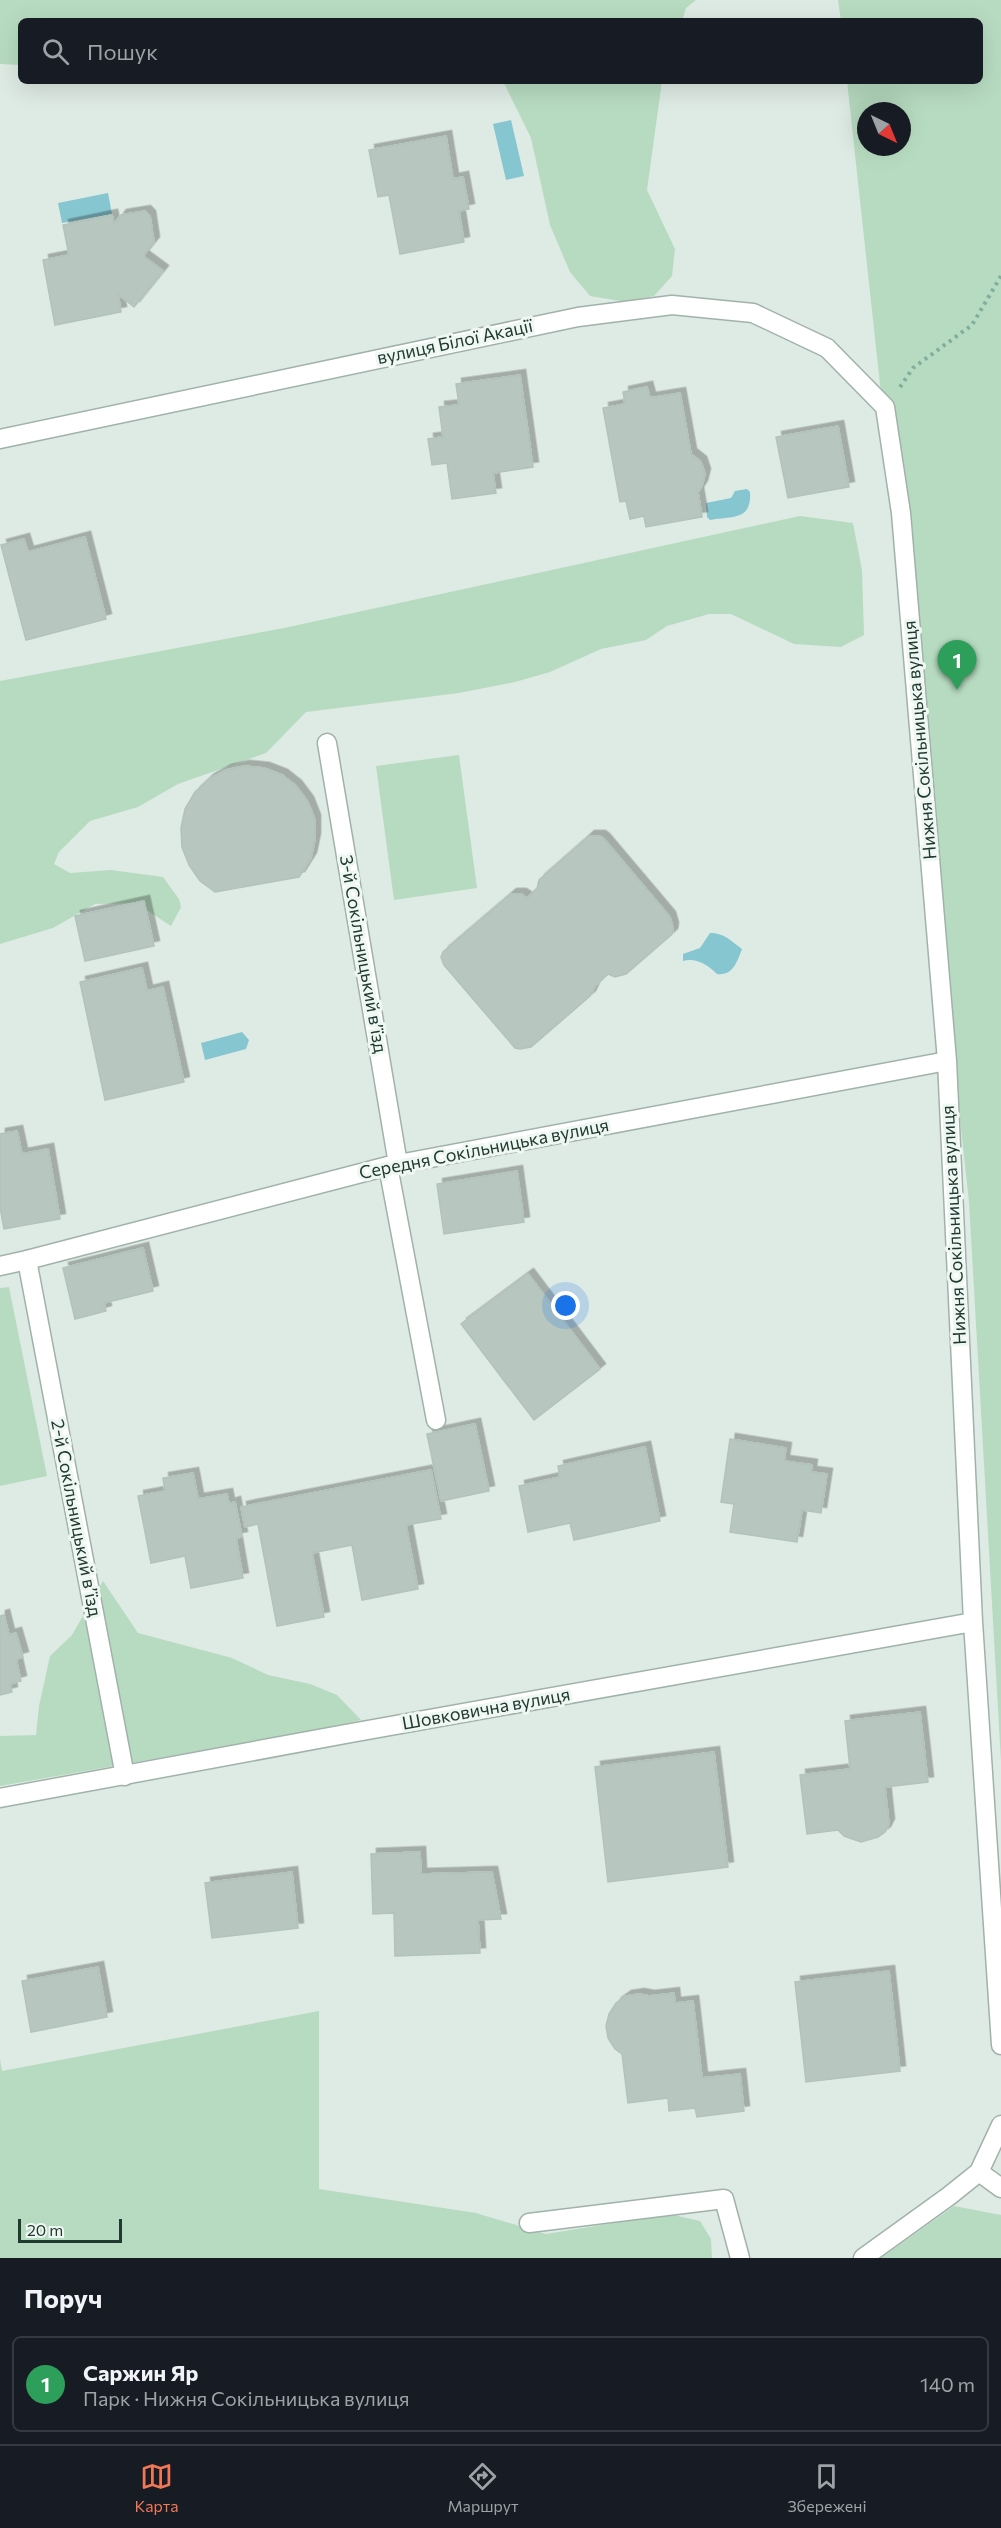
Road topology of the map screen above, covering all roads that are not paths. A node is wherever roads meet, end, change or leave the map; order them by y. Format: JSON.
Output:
{"nodes":[{"id":1,"x":885,"y":406,"type":"joint"},
{"id":2,"x":0,"y":439,"type":"edge"},
{"id":3,"x":327,"y":743,"type":"dead end"},
{"id":4,"x":946,"y":1061,"type":"junction"},
{"id":5,"x":393,"y":1165,"type":"junction"},
{"id":6,"x":27,"y":1260,"type":"junction"},
{"id":7,"x":0,"y":1266,"type":"edge"},
{"id":8,"x":436,"y":1419,"type":"dead end"},
{"id":9,"x":973,"y":1622,"type":"junction"},
{"id":10,"x":125,"y":1776,"type":"junction"},
{"id":11,"x":0,"y":1798,"type":"edge"},
{"id":12,"x":1001,"y":2045,"type":"edge"},
{"id":13,"x":1001,"y":2125,"type":"edge"},
{"id":14,"x":979,"y":2172,"type":"junction"},
{"id":15,"x":1001,"y":2188,"type":"edge"},
{"id":16,"x":529,"y":2223,"type":"dead end"},
{"id":17,"x":740,"y":2258,"type":"edge"},
{"id":18,"x":863,"y":2258,"type":"edge"}],
"edges":[{"from":1,"to":2,"type":"street","name":"вулиця Білої Акації"},
{"from":1,"to":4,"type":"street","name":"Нижня Сокільницька вулиця"},
{"from":3,"to":5,"type":"street","name":"3-й Сокільницький в’їзд"},
{"from":4,"to":5,"type":"street","name":"Середня Сокільницька вулиця"},
{"from":4,"to":9,"type":"street","name":"Нижня Сокільницька вулиця"},
{"from":5,"to":6,"type":"street","name":"Середня Сокільницька вулиця"},
{"from":5,"to":8,"type":"street","name":"3-й Сокільницький в’їзд"},
{"from":6,"to":7,"type":"street","name":"Середня Сокільницька вулиця"},
{"from":6,"to":10,"type":"street","name":"2-й Сокільницький в’їзд"},
{"from":9,"to":10,"type":"street","name":"Шовковична вулиця"},
{"from":9,"to":12,"type":"street","name":"Нижня Сокільницька вулиця"},
{"from":10,"to":11,"type":"street","name":"Шовковична вулиця"},
{"from":13,"to":14,"type":"street"},
{"from":14,"to":15,"type":"street"},
{"from":14,"to":18,"type":"street"},
{"from":16,"to":17,"type":"street"}]}
